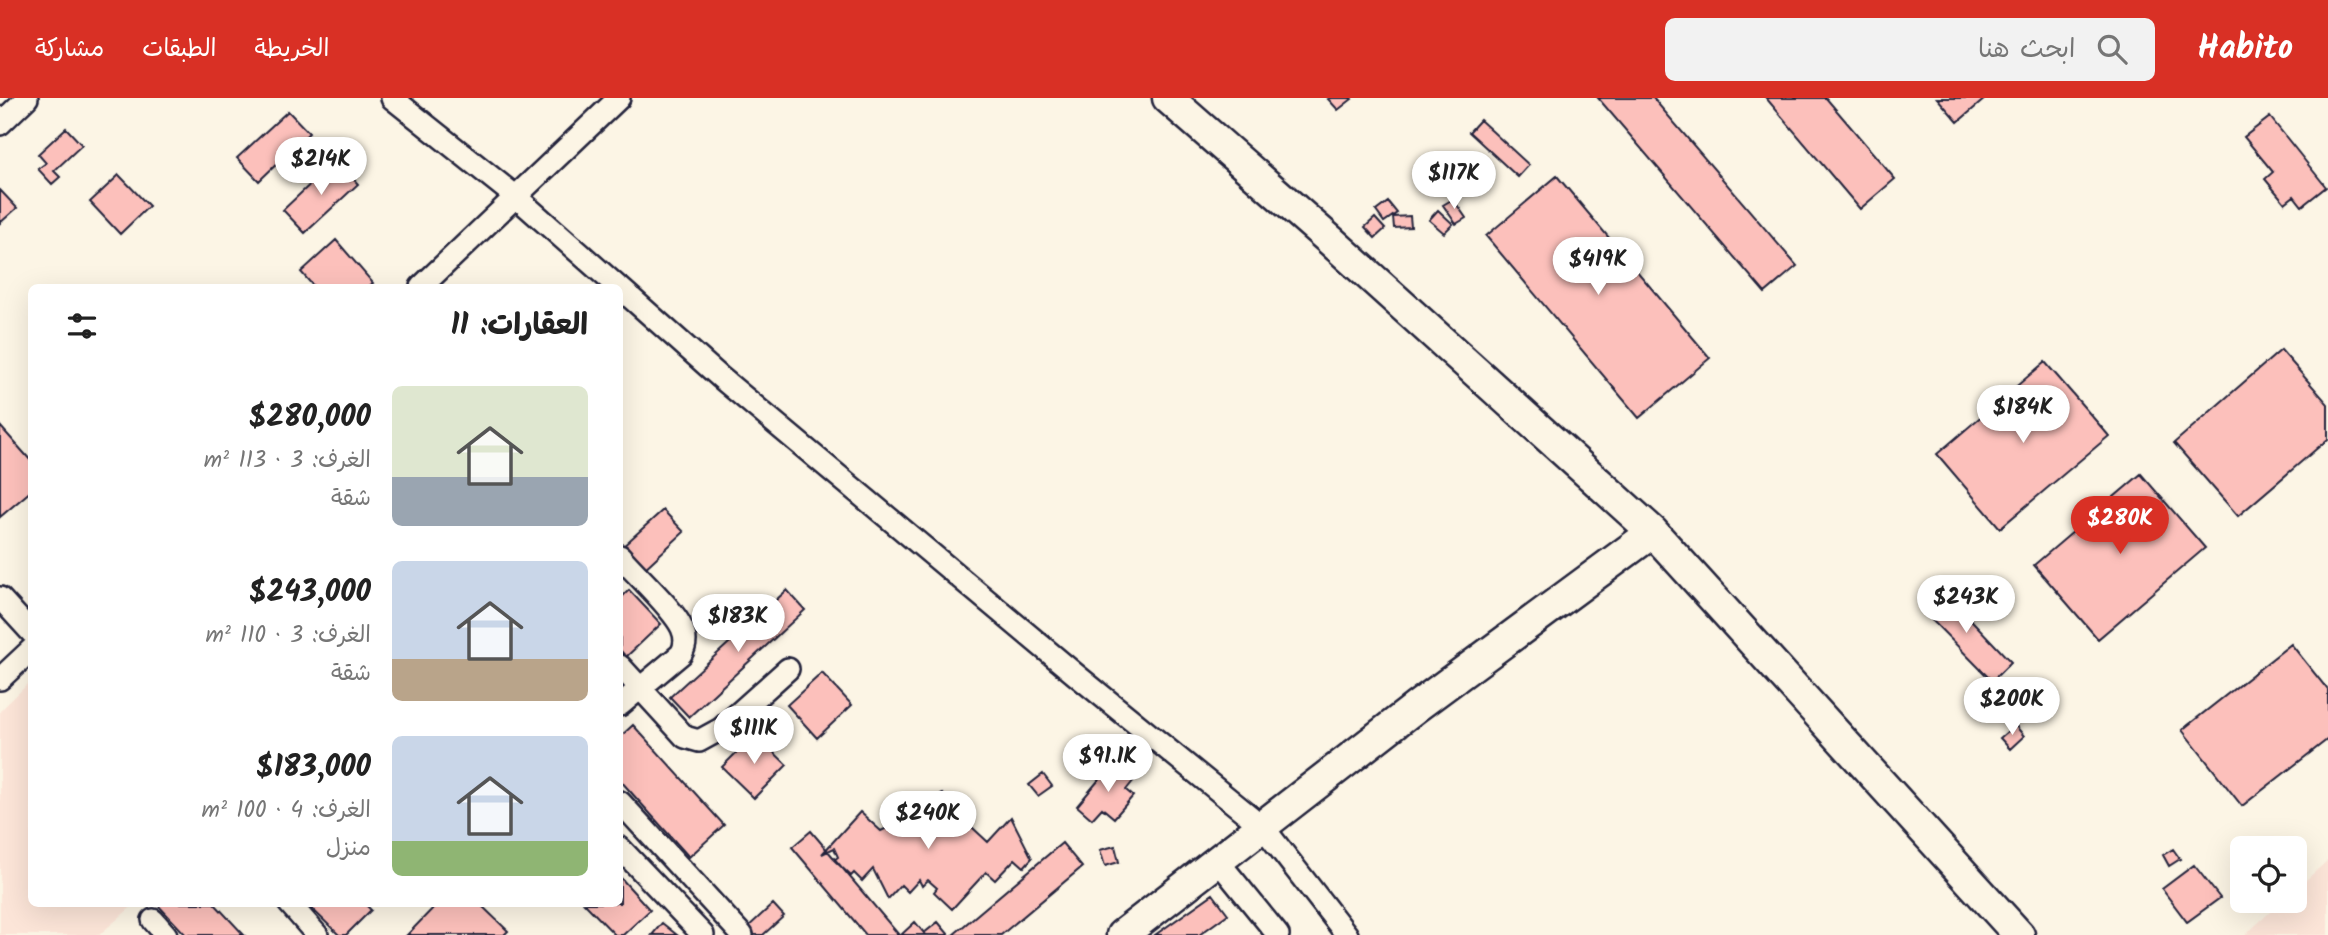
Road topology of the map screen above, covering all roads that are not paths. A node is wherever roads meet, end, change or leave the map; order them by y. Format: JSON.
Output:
{"nodes":[{"id":1,"x":27,"y":98,"type":"edge"},
{"id":2,"x":393,"y":98,"type":"edge"},
{"id":3,"x":619,"y":98,"type":"edge"},
{"id":4,"x":1168,"y":98,"type":"edge"},
{"id":5,"x":0,"y":124,"type":"edge"},
{"id":6,"x":515,"y":196,"type":"junction"},
{"id":7,"x":424,"y":284,"type":"edge"},
{"id":8,"x":614,"y":284,"type":"edge"},
{"id":9,"x":623,"y":292,"type":"edge"},
{"id":10,"x":1653,"y":532,"type":"junction"},
{"id":11,"x":623,"y":559,"type":"edge"},
{"id":12,"x":0,"y":598,"type":"edge"},
{"id":13,"x":28,"y":629,"type":"edge"},
{"id":14,"x":28,"y":653,"type":"edge"},
{"id":15,"x":623,"y":669,"type":"edge"},
{"id":16,"x":788,"y":669,"type":"dead end"},
{"id":17,"x":0,"y":679,"type":"edge"},
{"id":18,"x":640,"y":687,"type":"junction"},
{"id":19,"x":623,"y":702,"type":"edge"},
{"id":20,"x":623,"y":805,"type":"edge"},
{"id":21,"x":1263,"y":827,"type":"junction"},
{"id":22,"x":623,"y":851,"type":"edge"},
{"id":23,"x":1218,"y":861,"type":"junction"},
{"id":24,"x":292,"y":907,"type":"edge"},
{"id":25,"x":317,"y":935,"type":"edge"},
{"id":26,"x":703,"y":935,"type":"edge"},
{"id":27,"x":742,"y":935,"type":"edge"},
{"id":28,"x":1122,"y":935,"type":"edge"},
{"id":29,"x":1278,"y":935,"type":"edge"},
{"id":30,"x":1347,"y":935,"type":"edge"},
{"id":31,"x":2019,"y":935,"type":"edge"}],
"edges":[{"from":1,"to":5,"type":"street"},
{"from":2,"to":6,"type":"street"},
{"from":3,"to":6,"type":"street"},
{"from":4,"to":10,"type":"street"},
{"from":6,"to":7,"type":"street"},
{"from":6,"to":8,"type":"street"},
{"from":9,"to":21,"type":"street"},
{"from":10,"to":21,"type":"street"},
{"from":10,"to":31,"type":"street"},
{"from":11,"to":18,"type":"street"},
{"from":12,"to":13,"type":"street"},
{"from":14,"to":17,"type":"street"},
{"from":15,"to":18,"type":"street"},
{"from":16,"to":18,"type":"street"},
{"from":18,"to":19,"type":"street"},
{"from":20,"to":27,"type":"street"},
{"from":21,"to":23,"type":"street"},
{"from":21,"to":30,"type":"street"},
{"from":22,"to":26,"type":"street"},
{"from":23,"to":28,"type":"street"},
{"from":23,"to":29,"type":"street"},
{"from":24,"to":25,"type":"street"}]}
